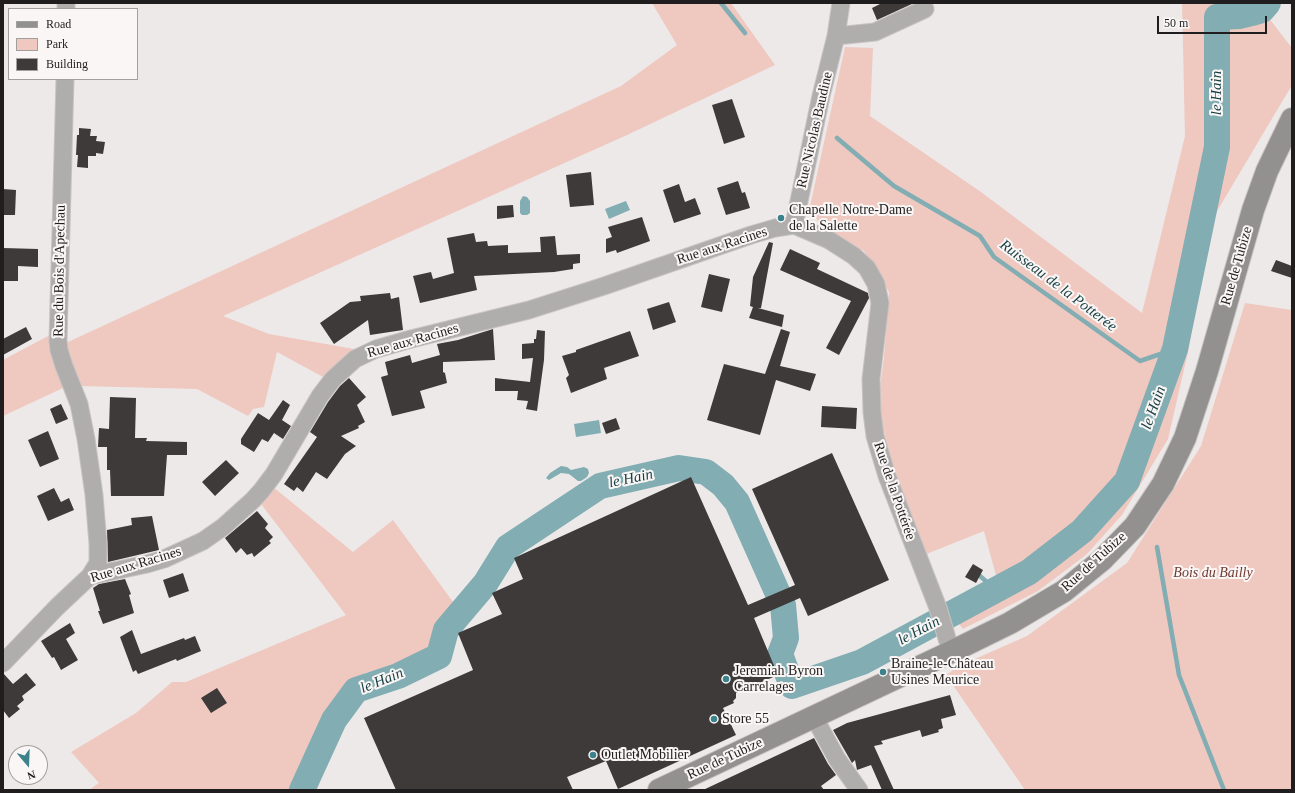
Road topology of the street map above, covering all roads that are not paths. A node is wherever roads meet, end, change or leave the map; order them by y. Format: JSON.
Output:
{"nodes":[{"id":1,"x":841,"y":3,"type":"edge"},
{"id":2,"x":925,"y":9,"type":"dead end"},
{"id":3,"x":836,"y":36,"type":"junction"},
{"id":4,"x":64,"y":80,"type":"edge"},
{"id":5,"x":1292,"y":119,"type":"edge"},
{"id":6,"x":794,"y":225,"type":"junction"},
{"id":7,"x":90,"y":576,"type":"junction"},
{"id":8,"x":951,"y":652,"type":"junction"},
{"id":9,"x":3,"y":663,"type":"edge"},
{"id":10,"x":814,"y":717,"type":"junction"},
{"id":11,"x":659,"y":790,"type":"edge"},
{"id":12,"x":859,"y":790,"type":"edge"}],
"edges":[{"from":1,"to":3,"type":"street","name":"Rue Nicolas Baudine"},
{"from":2,"to":3,"type":"street"},
{"from":3,"to":6,"type":"street","name":"Rue Nicolas Baudine"},
{"from":4,"to":7,"type":"street","name":"Rue du Bois d'Apechau"},
{"from":5,"to":8,"type":"main road","name":"Rue de Tubize"},
{"from":6,"to":7,"type":"street","name":"Rue aux Racines"},
{"from":6,"to":8,"type":"street","name":"Rue de la Pottérée"},
{"from":7,"to":9,"type":"street","name":"Rue aux Racines"},
{"from":8,"to":10,"type":"main road","name":"Rue de Tubize"},
{"from":10,"to":11,"type":"main road","name":"Rue de Tubize"},
{"from":10,"to":12,"type":"street"}]}
